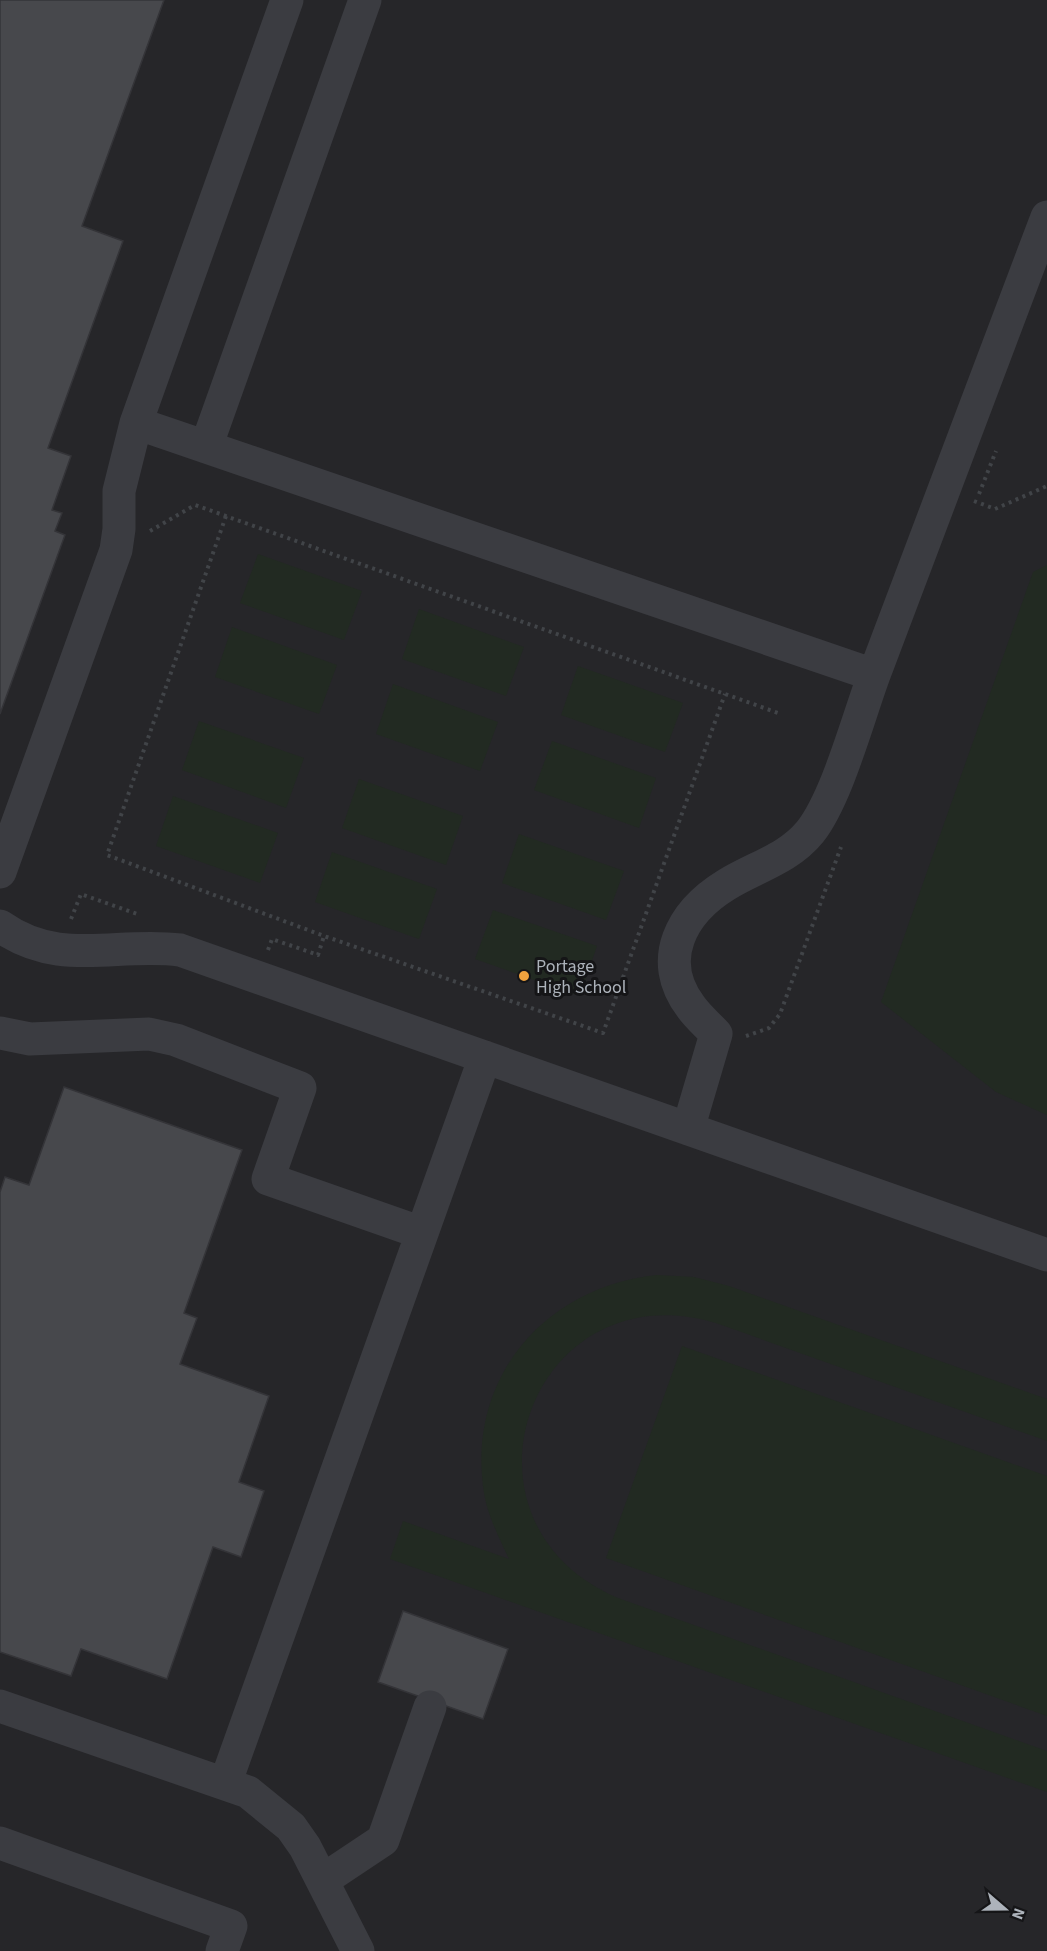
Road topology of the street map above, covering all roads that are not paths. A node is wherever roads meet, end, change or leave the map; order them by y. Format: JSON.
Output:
{"nodes":[{"id":1,"x":287,"y":0,"type":"edge"},
{"id":2,"x":365,"y":0,"type":"edge"},
{"id":3,"x":1047,"y":218,"type":"edge"},
{"id":4,"x":136,"y":423,"type":"junction"},
{"id":5,"x":206,"y":447,"type":"junction"},
{"id":6,"x":874,"y":675,"type":"junction"},
{"id":7,"x":0,"y":872,"type":"edge"},
{"id":8,"x":0,"y":926,"type":"edge"},
{"id":9,"x":0,"y":1033,"type":"edge"},
{"id":10,"x":485,"y":1057,"type":"junction"},
{"id":11,"x":688,"y":1129,"type":"junction"},
{"id":12,"x":422,"y":1233,"type":"junction"},
{"id":13,"x":1047,"y":1255,"type":"edge"},
{"id":14,"x":0,"y":1706,"type":"edge"},
{"id":15,"x":430,"y":1707,"type":"dead end"},
{"id":16,"x":225,"y":1784,"type":"junction"},
{"id":17,"x":0,"y":1843,"type":"edge"},
{"id":18,"x":323,"y":1880,"type":"junction"},
{"id":19,"x":222,"y":1951,"type":"edge"},
{"id":20,"x":358,"y":1951,"type":"edge"}],
"edges":[{"from":1,"to":4,"type":"lane"},
{"from":2,"to":5,"type":"lane"},
{"from":3,"to":6,"type":"lane"},
{"from":4,"to":5,"type":"lane"},
{"from":4,"to":7,"type":"lane"},
{"from":5,"to":6,"type":"lane"},
{"from":6,"to":11,"type":"lane"},
{"from":8,"to":10,"type":"lane"},
{"from":9,"to":12,"type":"lane"},
{"from":10,"to":11,"type":"lane"},
{"from":10,"to":12,"type":"lane"},
{"from":11,"to":13,"type":"lane"},
{"from":12,"to":16,"type":"lane"},
{"from":14,"to":16,"type":"lane"},
{"from":15,"to":18,"type":"lane"},
{"from":16,"to":18,"type":"lane"},
{"from":17,"to":19,"type":"lane"},
{"from":18,"to":20,"type":"lane"}]}
